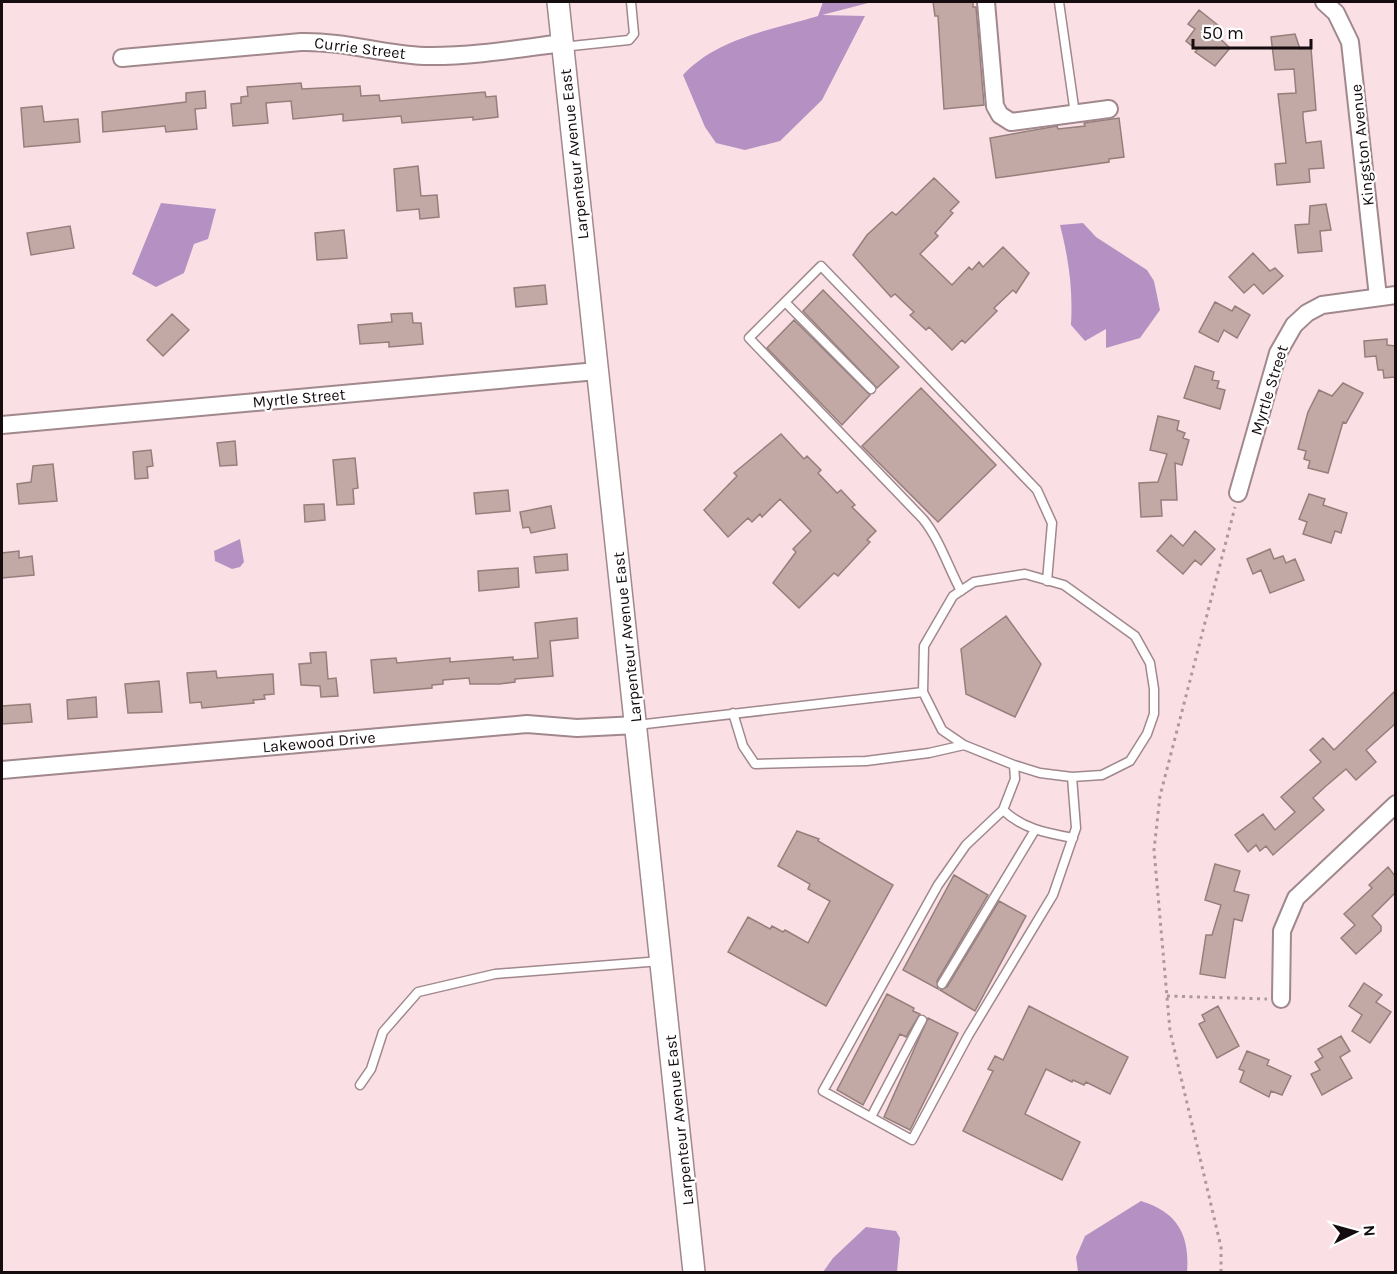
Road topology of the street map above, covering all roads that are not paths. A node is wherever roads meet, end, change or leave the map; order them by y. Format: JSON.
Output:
{"nodes":[{"id":1,"x":558,"y":2,"type":"edge"},
{"id":2,"x":631,"y":2,"type":"edge"},
{"id":3,"x":986,"y":2,"type":"edge"},
{"id":4,"x":1059,"y":2,"type":"edge"},
{"id":5,"x":1324,"y":2,"type":"edge"},
{"id":6,"x":562,"y":45,"type":"junction"},
{"id":7,"x":122,"y":58,"type":"dead end"},
{"id":8,"x":1109,"y":109,"type":"dead end"},
{"id":9,"x":1075,"y":114,"type":"junction"},
{"id":10,"x":1395,"y":296,"type":"edge"},
{"id":11,"x":1378,"y":297,"type":"junction"},
{"id":12,"x":784,"y":302,"type":"junction"},
{"id":13,"x":597,"y":371,"type":"junction"},
{"id":14,"x":870,"y":389,"type":"dead end"},
{"id":15,"x":2,"y":425,"type":"edge"},
{"id":16,"x":1238,"y":493,"type":"road end"},
{"id":17,"x":1047,"y":581,"type":"junction"},
{"id":18,"x":960,"y":591,"type":"junction"},
{"id":19,"x":923,"y":692,"type":"junction"},
{"id":20,"x":733,"y":713,"type":"junction"},
{"id":21,"x":637,"y":725,"type":"junction"},
{"id":22,"x":964,"y":745,"type":"junction"},
{"id":23,"x":1014,"y":765,"type":"junction"},
{"id":24,"x":2,"y":770,"type":"edge"},
{"id":25,"x":1072,"y":777,"type":"junction"},
{"id":26,"x":1395,"y":804,"type":"edge"},
{"id":27,"x":1003,"y":810,"type":"junction"},
{"id":28,"x":1035,"y":830,"type":"junction"},
{"id":29,"x":1073,"y":838,"type":"junction"},
{"id":30,"x":662,"y":961,"type":"junction"},
{"id":31,"x":942,"y":984,"type":"dead end"},
{"id":32,"x":1281,"y":999,"type":"road end"},
{"id":33,"x":922,"y":1020,"type":"dead end"},
{"id":34,"x":360,"y":1085,"type":"dead end"},
{"id":35,"x":871,"y":1117,"type":"junction"},
{"id":36,"x":694,"y":1272,"type":"edge"}],
"edges":[{"from":1,"to":6,"type":"street","name":"Larpenteur Avenue East"},
{"from":2,"to":6,"type":"lane"},
{"from":3,"to":9,"type":"street"},
{"from":4,"to":9,"type":"lane"},
{"from":5,"to":11,"type":"street","name":"Kingston Avenue"},
{"from":6,"to":7,"type":"street","name":"Currie Street"},
{"from":6,"to":13,"type":"street","name":"Larpenteur Avenue East"},
{"from":8,"to":9,"type":"street"},
{"from":10,"to":11,"type":"street","name":"Myrtle Street"},
{"from":11,"to":16,"type":"street","name":"Myrtle Street"},
{"from":12,"to":14,"type":"lane"},
{"from":12,"to":17,"type":"lane"},
{"from":12,"to":18,"type":"lane"},
{"from":13,"to":15,"type":"street","name":"Myrtle Street"},
{"from":13,"to":21,"type":"street","name":"Larpenteur Avenue East"},
{"from":17,"to":18,"type":"lane"},
{"from":17,"to":25,"type":"lane"},
{"from":18,"to":19,"type":"lane"},
{"from":19,"to":20,"type":"lane"},
{"from":19,"to":22,"type":"lane"},
{"from":20,"to":21,"type":"lane"},
{"from":20,"to":22,"type":"lane"},
{"from":21,"to":24,"type":"street","name":"Lakewood Drive"},
{"from":21,"to":30,"type":"street","name":"Larpenteur Avenue East"},
{"from":22,"to":23,"type":"lane"},
{"from":23,"to":25,"type":"lane"},
{"from":23,"to":27,"type":"lane"},
{"from":25,"to":29,"type":"lane"},
{"from":26,"to":32,"type":"street"},
{"from":27,"to":28,"type":"lane"},
{"from":27,"to":35,"type":"lane"},
{"from":28,"to":29,"type":"lane"},
{"from":28,"to":31,"type":"lane"},
{"from":29,"to":35,"type":"lane"},
{"from":30,"to":34,"type":"lane"},
{"from":30,"to":36,"type":"street","name":"Larpenteur Avenue East"},
{"from":33,"to":35,"type":"lane"}]}
